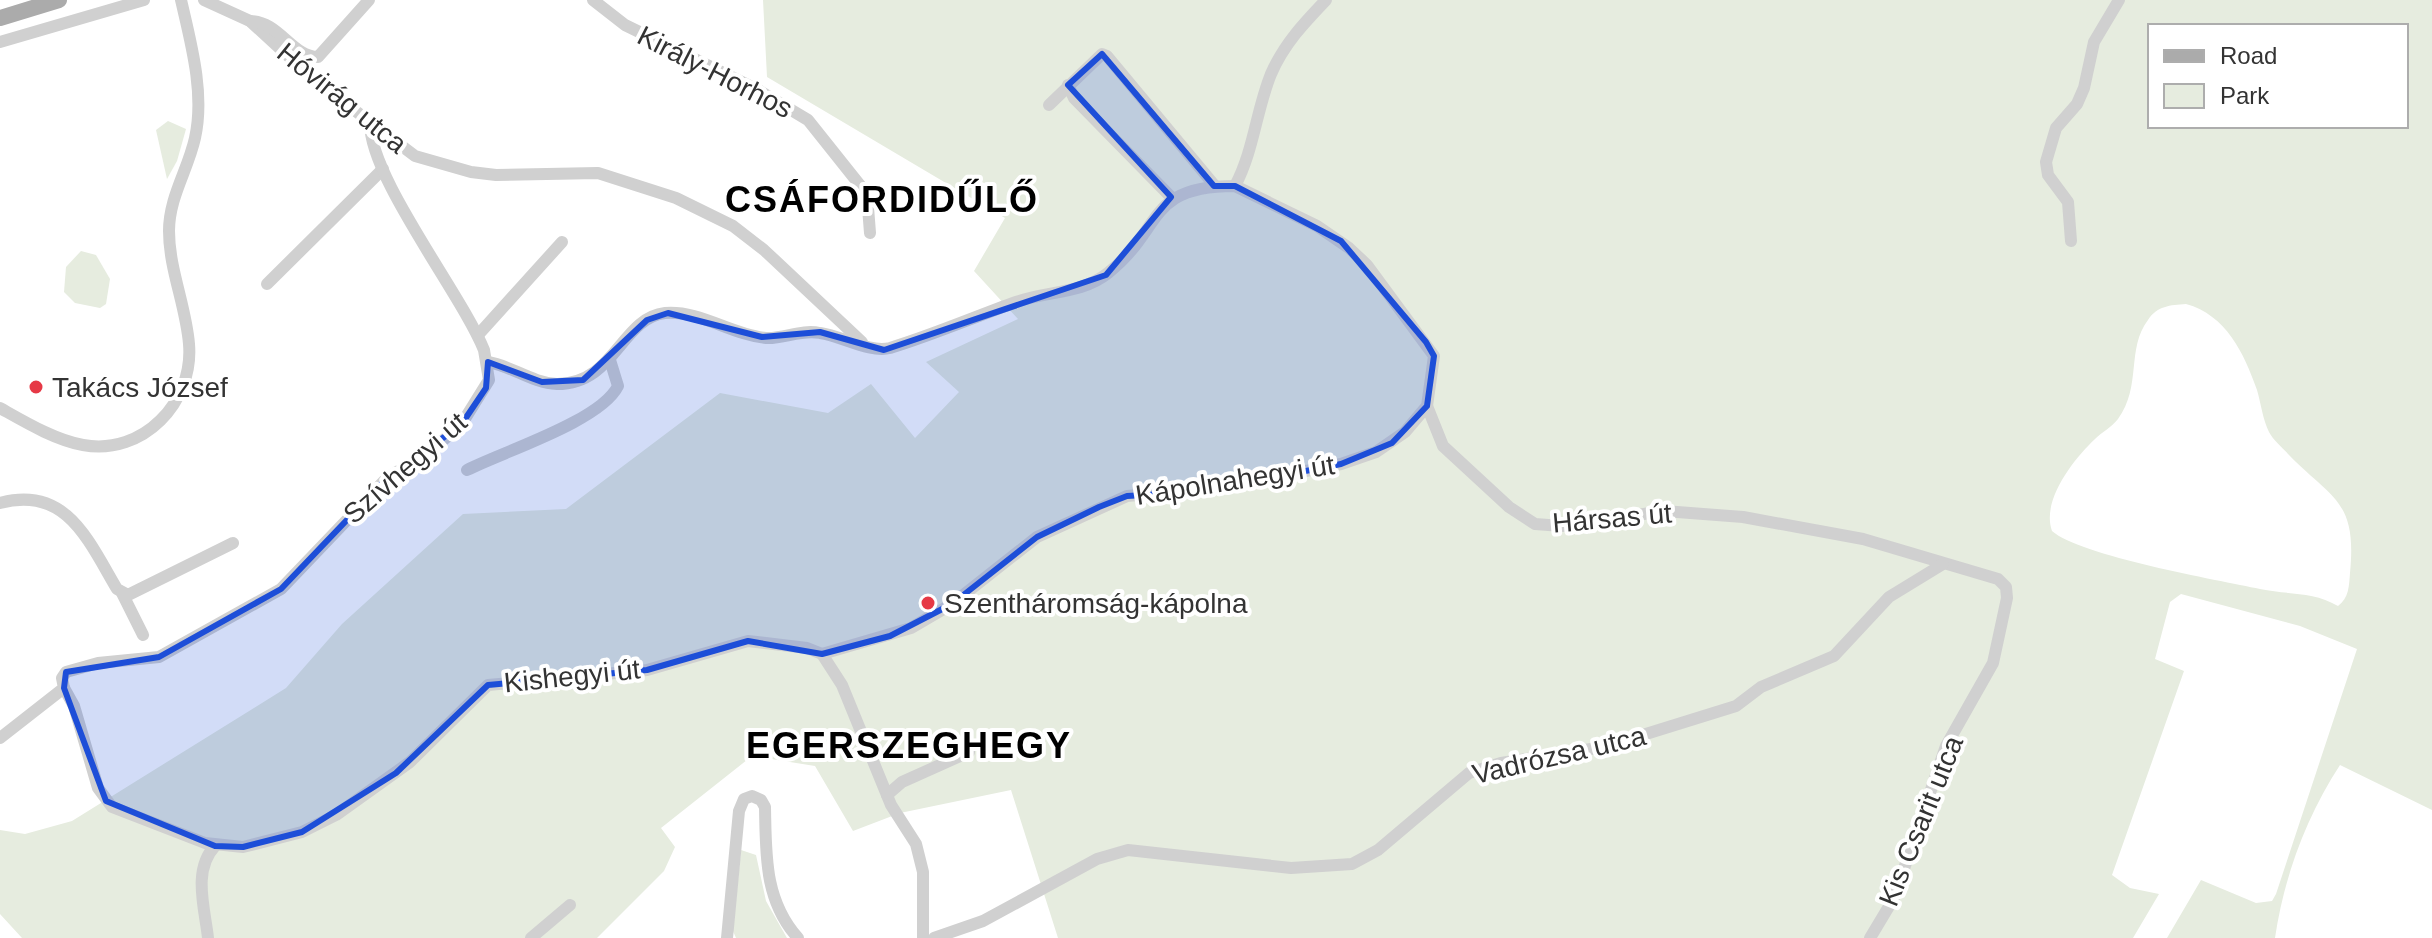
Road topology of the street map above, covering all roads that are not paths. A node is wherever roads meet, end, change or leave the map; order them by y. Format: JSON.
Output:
{"nodes":[{"id":1,"x":59,"y":0,"type":"edge"},
{"id":2,"x":144,"y":0,"type":"edge"},
{"id":3,"x":181,"y":0,"type":"edge"},
{"id":4,"x":204,"y":0,"type":"edge"},
{"id":5,"x":369,"y":0,"type":"edge"},
{"id":6,"x":593,"y":0,"type":"edge"},
{"id":7,"x":1326,"y":0,"type":"edge"},
{"id":8,"x":2119,"y":0,"type":"edge"},
{"id":9,"x":0,"y":18,"type":"edge"},
{"id":10,"x":250,"y":21,"type":"junction"},
{"id":11,"x":0,"y":42,"type":"edge"},
{"id":12,"x":1068,"y":85,"type":"junction"},
{"id":13,"x":1049,"y":105,"type":"dead end"},
{"id":14,"x":370,"y":121,"type":"junction"},
{"id":15,"x":383,"y":169,"type":"junction"},
{"id":16,"x":1215,"y":186,"type":"junction"},
{"id":17,"x":1235,"y":186,"type":"junction"},
{"id":18,"x":1172,"y":198,"type":"junction"},
{"id":19,"x":870,"y":233,"type":"dead end"},
{"id":20,"x":2071,"y":241,"type":"dead end"},
{"id":21,"x":562,"y":242,"type":"dead end"},
{"id":22,"x":267,"y":284,"type":"dead end"},
{"id":23,"x":478,"y":335,"type":"junction"},
{"id":24,"x":865,"y":344,"type":"junction"},
{"id":25,"x":610,"y":360,"type":"junction"},
{"id":26,"x":488,"y":362,"type":"junction"},
{"id":27,"x":1427,"y":406,"type":"junction"},
{"id":28,"x":0,"y":408,"type":"edge"},
{"id":29,"x":467,"y":470,"type":"dead end"},
{"id":30,"x":0,"y":503,"type":"edge"},
{"id":31,"x":233,"y":543,"type":"dead end"},
{"id":32,"x":1943,"y":564,"type":"junction"},
{"id":33,"x":122,"y":593,"type":"junction"},
{"id":34,"x":143,"y":635,"type":"dead end"},
{"id":35,"x":822,"y":654,"type":"junction"},
{"id":36,"x":64,"y":688,"type":"junction"},
{"id":37,"x":0,"y":738,"type":"edge"},
{"id":38,"x":969,"y":752,"type":"dead end"},
{"id":39,"x":887,"y":795,"type":"junction"},
{"id":40,"x":215,"y":846,"type":"junction"},
{"id":41,"x":570,"y":905,"type":"dead end"},
{"id":42,"x":208,"y":938,"type":"edge"},
{"id":43,"x":531,"y":938,"type":"edge"},
{"id":44,"x":727,"y":938,"type":"edge"},
{"id":45,"x":798,"y":938,"type":"edge"},
{"id":46,"x":923,"y":938,"type":"edge"},
{"id":47,"x":934,"y":938,"type":"edge"},
{"id":48,"x":1870,"y":938,"type":"edge"}],
"edges":[{"from":1,"to":9,"type":"main road"},
{"from":2,"to":11,"type":"street"},
{"from":3,"to":28,"type":"street"},
{"from":4,"to":10,"type":"street","name":"Hóvirág utca"},
{"from":5,"to":10,"type":"street"},
{"from":6,"to":19,"type":"street","name":"Király-Horhos"},
{"from":7,"to":17,"type":"street"},
{"from":8,"to":20,"type":"street"},
{"from":10,"to":14,"type":"street","name":"Hóvirág utca"},
{"from":12,"to":13,"type":"street"},
{"from":12,"to":16,"type":"street"},
{"from":12,"to":18,"type":"street"},
{"from":14,"to":15,"type":"street"},
{"from":14,"to":24,"type":"street","name":"Hóvirág utca"},
{"from":15,"to":22,"type":"street"},
{"from":15,"to":23,"type":"street"},
{"from":16,"to":17,"type":"street"},
{"from":16,"to":18,"type":"street"},
{"from":17,"to":27,"type":"street"},
{"from":18,"to":24,"type":"street"},
{"from":21,"to":23,"type":"street"},
{"from":23,"to":26,"type":"street"},
{"from":24,"to":25,"type":"street"},
{"from":25,"to":26,"type":"street"},
{"from":25,"to":29,"type":"street"},
{"from":26,"to":36,"type":"street","name":"Szívhegyi út"},
{"from":27,"to":32,"type":"street","name":"Hársas út"},
{"from":27,"to":35,"type":"street","name":"Kápolnahegyi út"},
{"from":30,"to":33,"type":"street"},
{"from":31,"to":33,"type":"street"},
{"from":32,"to":47,"type":"street","name":"Vadrózsa utca"},
{"from":32,"to":48,"type":"street","name":"Kis Csarit utca"},
{"from":33,"to":34,"type":"street"},
{"from":35,"to":39,"type":"street"},
{"from":35,"to":40,"type":"street","name":"Kishegyi út"},
{"from":36,"to":37,"type":"street","name":"Szívhegyi út"},
{"from":36,"to":40,"type":"street","name":"Kishegyi út"},
{"from":38,"to":39,"type":"street"},
{"from":39,"to":46,"type":"street"},
{"from":40,"to":42,"type":"street"},
{"from":41,"to":43,"type":"street"},
{"from":44,"to":45,"type":"street"}]}
